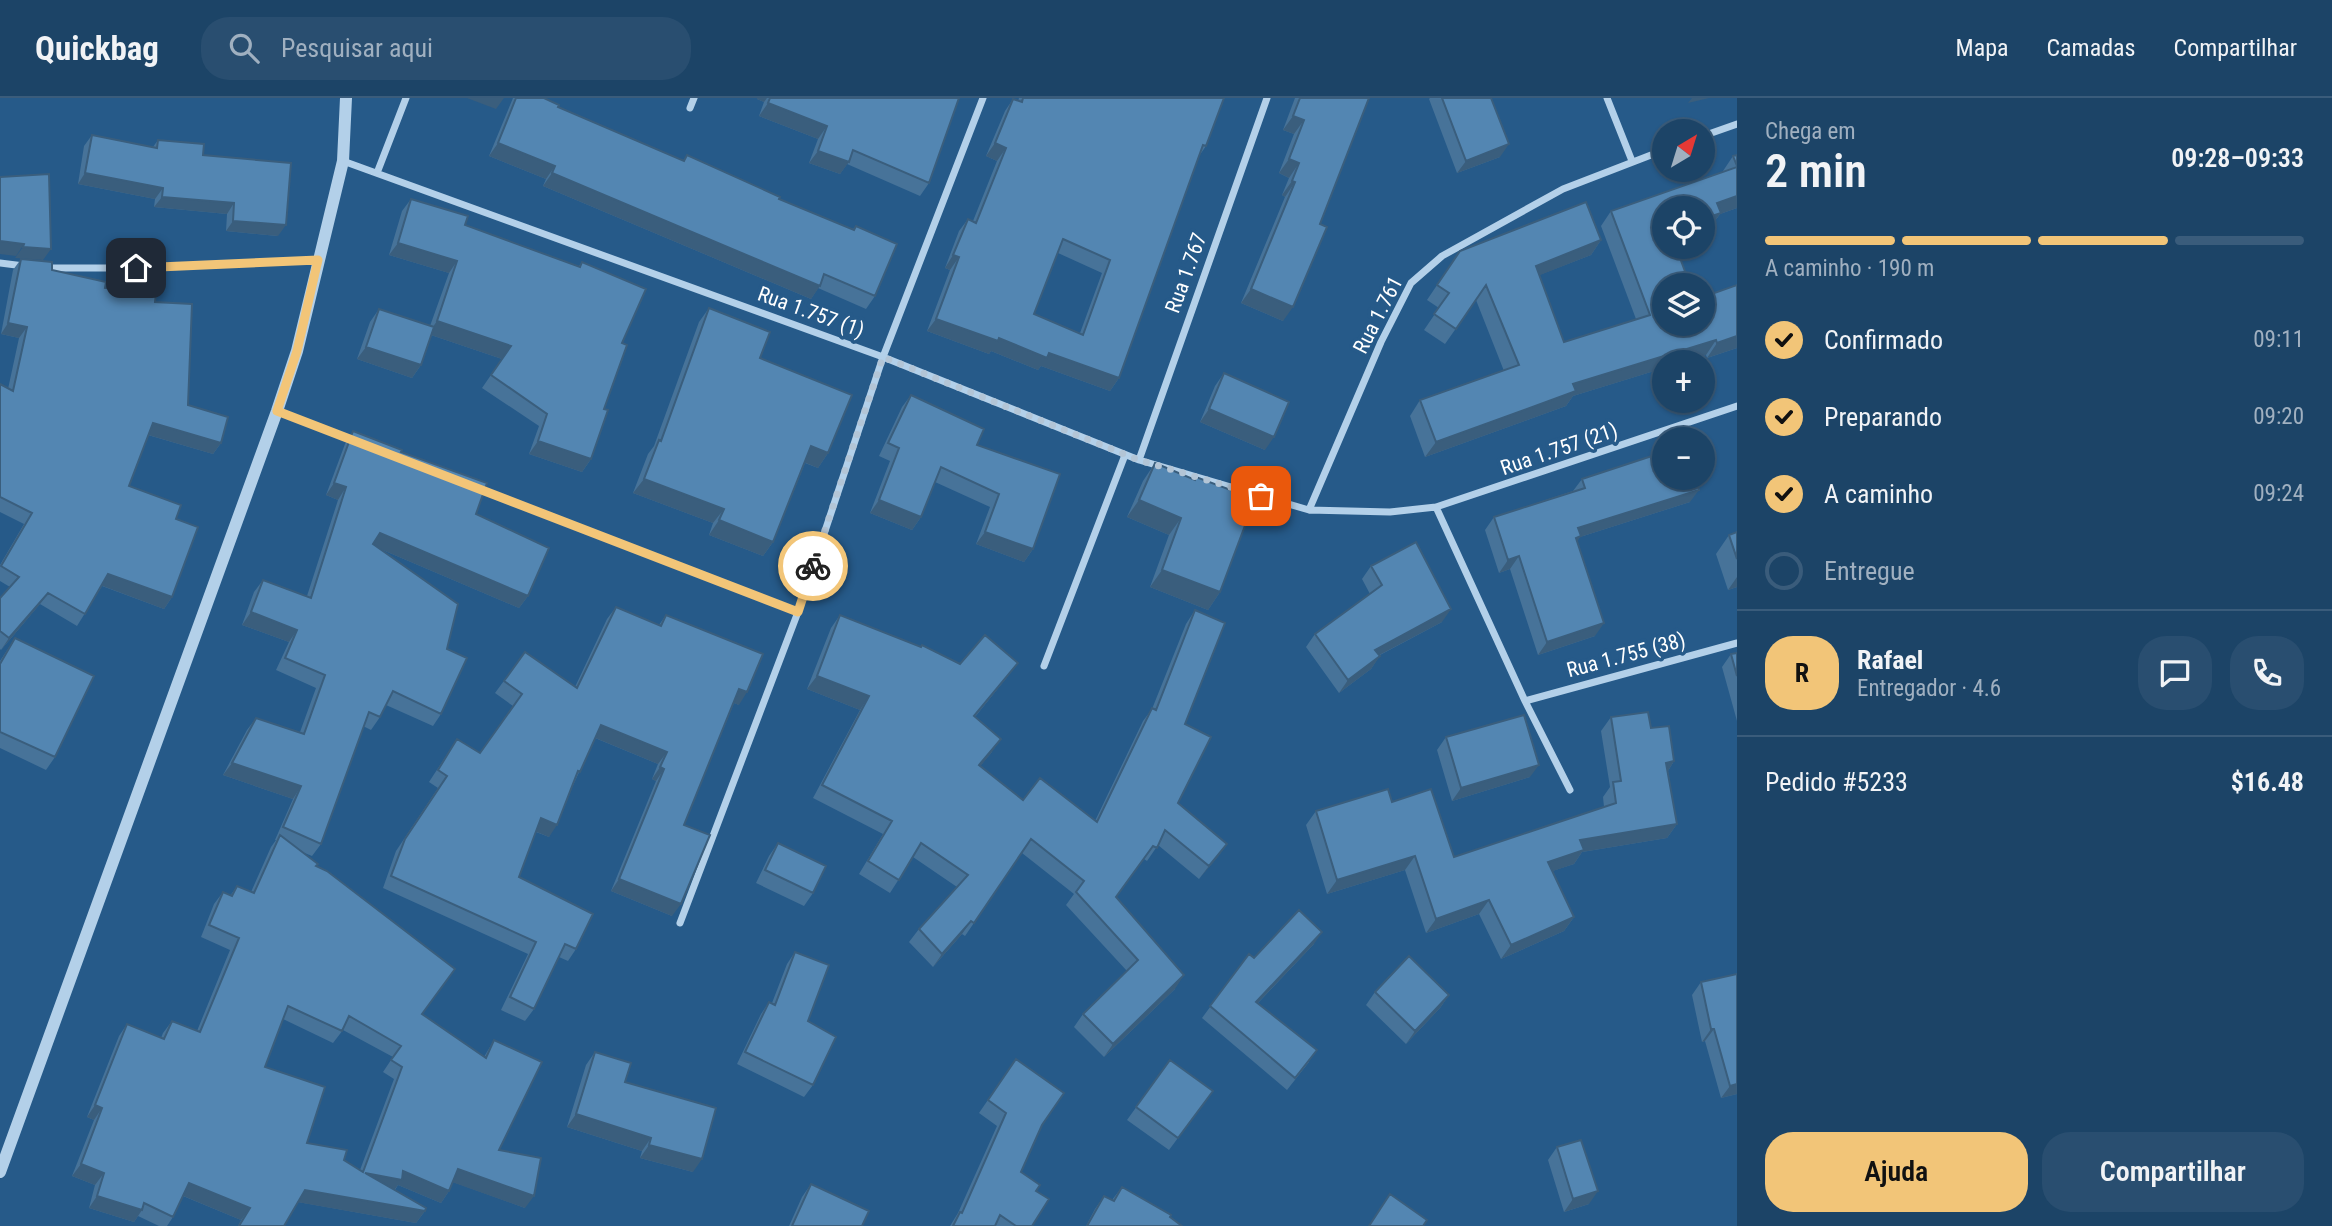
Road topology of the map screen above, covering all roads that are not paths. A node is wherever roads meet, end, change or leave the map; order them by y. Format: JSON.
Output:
{"nodes":[{"id":1,"x":346,"y":98,"type":"edge"},
{"id":2,"x":406,"y":98,"type":"edge"},
{"id":3,"x":694,"y":98,"type":"edge"},
{"id":4,"x":983,"y":98,"type":"edge"},
{"id":5,"x":1267,"y":98,"type":"edge"},
{"id":6,"x":1607,"y":98,"type":"edge"},
{"id":7,"x":690,"y":108,"type":"dead end"},
{"id":8,"x":1737,"y":124,"type":"edge"},
{"id":9,"x":1715,"y":132,"type":"edge"},
{"id":10,"x":1652,"y":154,"type":"edge"},
{"id":11,"x":343,"y":161,"type":"junction"},
{"id":12,"x":1632,"y":161,"type":"junction"},
{"id":13,"x":377,"y":173,"type":"junction"},
{"id":14,"x":318,"y":260,"type":"junction"},
{"id":15,"x":0,"y":263,"type":"edge"},
{"id":16,"x":883,"y":357,"type":"junction"},
{"id":17,"x":1737,"y":406,"type":"edge"},
{"id":18,"x":277,"y":411,"type":"junction"},
{"id":19,"x":368,"y":446,"type":"edge"},
{"id":20,"x":1125,"y":455,"type":"junction"},
{"id":21,"x":1139,"y":460,"type":"junction"},
{"id":22,"x":472,"y":486,"type":"edge"},
{"id":23,"x":1436,"y":507,"type":"junction"},
{"id":24,"x":1309,"y":510,"type":"junction"},
{"id":25,"x":1390,"y":512,"type":"joint"},
{"id":26,"x":798,"y":612,"type":"junction"},
{"id":27,"x":1737,"y":643,"type":"edge"},
{"id":28,"x":1044,"y":666,"type":"dead end"},
{"id":29,"x":1525,"y":701,"type":"junction"},
{"id":30,"x":1570,"y":790,"type":"dead end"},
{"id":31,"x":680,"y":923,"type":"dead end"},
{"id":32,"x":0,"y":1172,"type":"edge"}],
"edges":[{"from":1,"to":11,"type":"street"},
{"from":2,"to":13,"type":"street"},
{"from":3,"to":7,"type":"street"},
{"from":4,"to":16,"type":"street"},
{"from":5,"to":21,"type":"street","name":"Rua 1.767"},
{"from":6,"to":12,"type":"street"},
{"from":8,"to":9,"type":"street"},
{"from":10,"to":12,"type":"street","name":"Rua 1.761"},
{"from":11,"to":13,"type":"street","name":"Rua 1.757 (1)"},
{"from":11,"to":14,"type":"street"},
{"from":12,"to":24,"type":"street","name":"Rua 1.761"},
{"from":13,"to":16,"type":"street","name":"Rua 1.757 (1)"},
{"from":14,"to":15,"type":"street"},
{"from":14,"to":18,"type":"street"},
{"from":16,"to":20,"type":"street","name":"Rua 1.757 (1)"},
{"from":16,"to":26,"type":"street"},
{"from":17,"to":23,"type":"street","name":"Rua 1.757 (21)"},
{"from":18,"to":19,"type":"street"},
{"from":18,"to":32,"type":"street"},
{"from":20,"to":21,"type":"street","name":"Rua 1.757 (1)"},
{"from":20,"to":28,"type":"street"},
{"from":21,"to":24,"type":"street","name":"Rua 1.757 (1)"},
{"from":22,"to":26,"type":"street"},
{"from":23,"to":25,"type":"street","name":"Rua 1.757 (21)"},
{"from":23,"to":29,"type":"street"},
{"from":24,"to":25,"type":"street","name":"Rua 1.757 (1)"},
{"from":26,"to":31,"type":"street"},
{"from":27,"to":29,"type":"street","name":"Rua 1.755 (38)"},
{"from":29,"to":30,"type":"street"}]}
